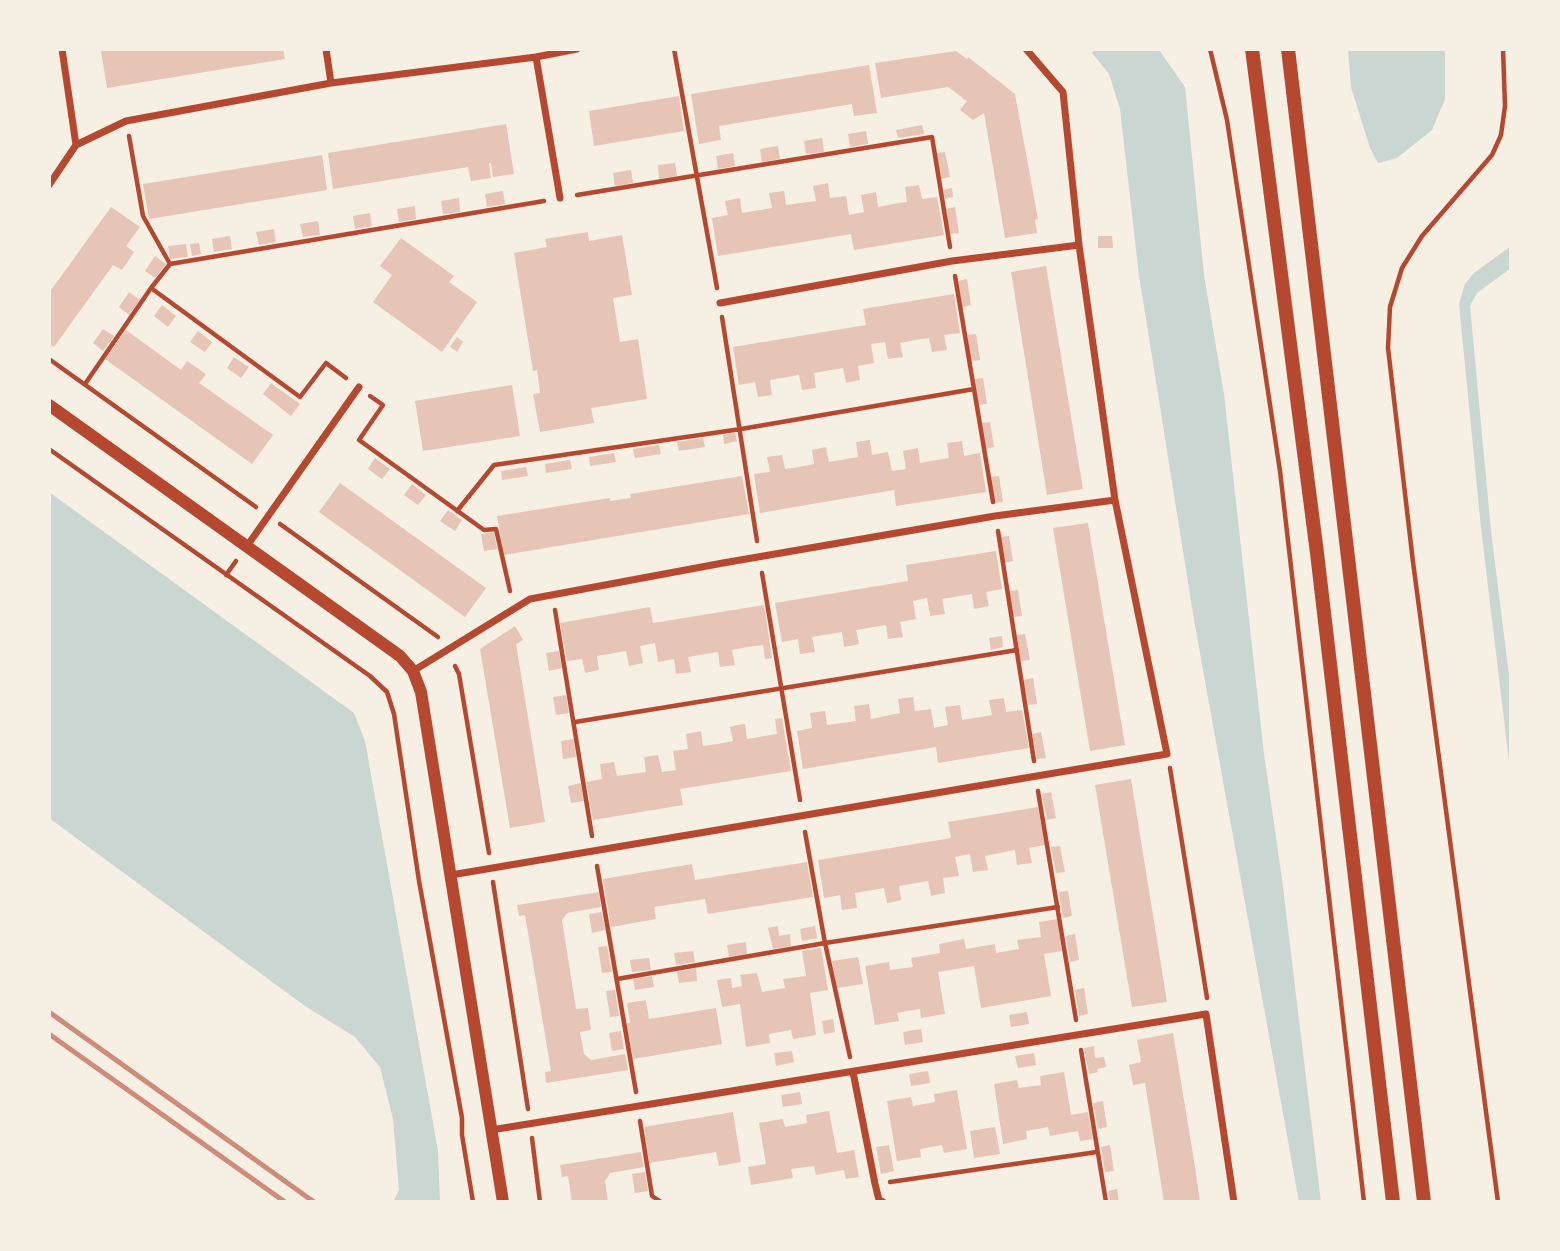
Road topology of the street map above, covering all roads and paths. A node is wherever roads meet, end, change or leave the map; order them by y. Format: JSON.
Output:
{"nodes":[{"id":1,"x":62,"y":49,"type":"edge"},
{"id":2,"x":326,"y":49,"type":"edge"},
{"id":3,"x":578,"y":49,"type":"edge"},
{"id":4,"x":1026,"y":49,"type":"edge"},
{"id":5,"x":1210,"y":49,"type":"edge"},
{"id":6,"x":1252,"y":49,"type":"edge"},
{"id":7,"x":1288,"y":49,"type":"edge"},
{"id":8,"x":1503,"y":49,"type":"edge"},
{"id":9,"x":536,"y":57,"type":"junction"},
{"id":10,"x":331,"y":83,"type":"junction"},
{"id":11,"x":126,"y":121,"type":"junction"},
{"id":12,"x":76,"y":145,"type":"junction"},
{"id":13,"x":49,"y":185,"type":"edge"},
{"id":14,"x":560,"y":198,"type":"junction"},
{"id":15,"x":1079,"y":245,"type":"junction"},
{"id":16,"x":952,"y":261,"type":"junction"},
{"id":17,"x":170,"y":264,"type":"junction"},
{"id":18,"x":151,"y":288,"type":"junction"},
{"id":19,"x":720,"y":303,"type":"dead end"},
{"id":20,"x":49,"y":359,"type":"edge"},
{"id":21,"x":85,"y":384,"type":"junction"},
{"id":22,"x":359,"y":387,"type":"junction"},
{"id":23,"x":974,"y":389,"type":"junction"},
{"id":24,"x":49,"y":405,"type":"edge"},
{"id":25,"x":49,"y":449,"type":"edge"},
{"id":26,"x":1115,"y":500,"type":"junction"},
{"id":27,"x":457,"y":511,"type":"junction"},
{"id":28,"x":269,"y":516,"type":"junction"},
{"id":29,"x":995,"y":516,"type":"junction"},
{"id":30,"x":247,"y":546,"type":"junction"},
{"id":31,"x":553,"y":596,"type":"junction"},
{"id":32,"x":514,"y":609,"type":"junction"},
{"id":33,"x":448,"y":650,"type":"junction"},
{"id":34,"x":1017,"y":650,"type":"junction"},
{"id":35,"x":413,"y":671,"type":"junction"},
{"id":36,"x":575,"y":722,"type":"junction"},
{"id":37,"x":1167,"y":754,"type":"junction"},
{"id":38,"x":1036,"y":777,"type":"junction"},
{"id":39,"x":594,"y":851,"type":"junction"},
{"id":40,"x":491,"y":867,"type":"junction"},
{"id":41,"x":451,"y":875,"type":"junction"},
{"id":42,"x":1058,"y":907,"type":"junction"},
{"id":43,"x":617,"y":979,"type":"junction"},
{"id":44,"x":1206,"y":1014,"type":"junction"},
{"id":45,"x":1079,"y":1036,"type":"junction"},
{"id":46,"x":853,"y":1072,"type":"junction"},
{"id":47,"x":638,"y":1105,"type":"junction"},
{"id":48,"x":530,"y":1122,"type":"junction"},
{"id":49,"x":491,"y":1129,"type":"junction"},
{"id":50,"x":1097,"y":1152,"type":"junction"},
{"id":51,"x":875,"y":1184,"type":"junction"},
{"id":52,"x":473,"y":1202,"type":"edge"},
{"id":53,"x":503,"y":1202,"type":"edge"},
{"id":54,"x":540,"y":1202,"type":"edge"},
{"id":55,"x":661,"y":1202,"type":"edge"},
{"id":56,"x":883,"y":1202,"type":"edge"},
{"id":57,"x":1106,"y":1202,"type":"edge"},
{"id":58,"x":1234,"y":1202,"type":"edge"},
{"id":59,"x":1364,"y":1202,"type":"edge"},
{"id":60,"x":1393,"y":1202,"type":"edge"},
{"id":61,"x":1424,"y":1202,"type":"edge"},
{"id":62,"x":1498,"y":1202,"type":"edge"}],
"edges":[{"from":1,"to":12,"type":"street"},
{"from":2,"to":10,"type":"street"},
{"from":3,"to":9,"type":"street"},
{"from":4,"to":15,"type":"street"},
{"from":5,"to":59,"type":"path"},
{"from":6,"to":60,"type":"main road"},
{"from":7,"to":61,"type":"main road"},
{"from":8,"to":62,"type":"path"},
{"from":9,"to":10,"type":"street"},
{"from":9,"to":14,"type":"street"},
{"from":10,"to":11,"type":"street"},
{"from":11,"to":12,"type":"street"},
{"from":11,"to":17,"type":"path"},
{"from":12,"to":13,"type":"street"},
{"from":14,"to":16,"type":"path"},
{"from":14,"to":17,"type":"path"},
{"from":15,"to":16,"type":"street"},
{"from":15,"to":26,"type":"street"},
{"from":16,"to":19,"type":"street"},
{"from":16,"to":23,"type":"path"},
{"from":17,"to":18,"type":"path"},
{"from":18,"to":21,"type":"path"},
{"from":18,"to":22,"type":"path"},
{"from":20,"to":21,"type":"path"},
{"from":21,"to":28,"type":"path"},
{"from":22,"to":27,"type":"path"},
{"from":22,"to":28,"type":"street"},
{"from":23,"to":27,"type":"path"},
{"from":23,"to":29,"type":"path"},
{"from":24,"to":30,"type":"street"},
{"from":25,"to":52,"type":"path"},
{"from":26,"to":29,"type":"street"},
{"from":26,"to":37,"type":"street"},
{"from":27,"to":32,"type":"path"},
{"from":28,"to":30,"type":"street"},
{"from":28,"to":33,"type":"path"},
{"from":29,"to":31,"type":"street"},
{"from":29,"to":34,"type":"path"},
{"from":30,"to":35,"type":"street"},
{"from":31,"to":32,"type":"street"},
{"from":31,"to":36,"type":"path"},
{"from":32,"to":33,"type":"street"},
{"from":33,"to":35,"type":"street"},
{"from":33,"to":40,"type":"path"},
{"from":34,"to":36,"type":"path"},
{"from":34,"to":38,"type":"path"},
{"from":35,"to":41,"type":"street"},
{"from":36,"to":39,"type":"path"},
{"from":37,"to":38,"type":"street"},
{"from":37,"to":44,"type":"path"},
{"from":38,"to":39,"type":"street"},
{"from":38,"to":42,"type":"path"},
{"from":39,"to":40,"type":"street"},
{"from":39,"to":43,"type":"path"},
{"from":40,"to":41,"type":"street"},
{"from":40,"to":48,"type":"path"},
{"from":41,"to":49,"type":"street"},
{"from":42,"to":43,"type":"path"},
{"from":42,"to":45,"type":"path"},
{"from":43,"to":47,"type":"path"},
{"from":44,"to":45,"type":"street"},
{"from":44,"to":58,"type":"street"},
{"from":45,"to":46,"type":"street"},
{"from":45,"to":50,"type":"path"},
{"from":46,"to":47,"type":"street"},
{"from":46,"to":51,"type":"street"},
{"from":47,"to":48,"type":"street"},
{"from":47,"to":55,"type":"path"},
{"from":48,"to":49,"type":"street"},
{"from":48,"to":54,"type":"path"},
{"from":49,"to":53,"type":"street"},
{"from":50,"to":51,"type":"path"},
{"from":50,"to":57,"type":"path"},
{"from":51,"to":56,"type":"street"}]}
